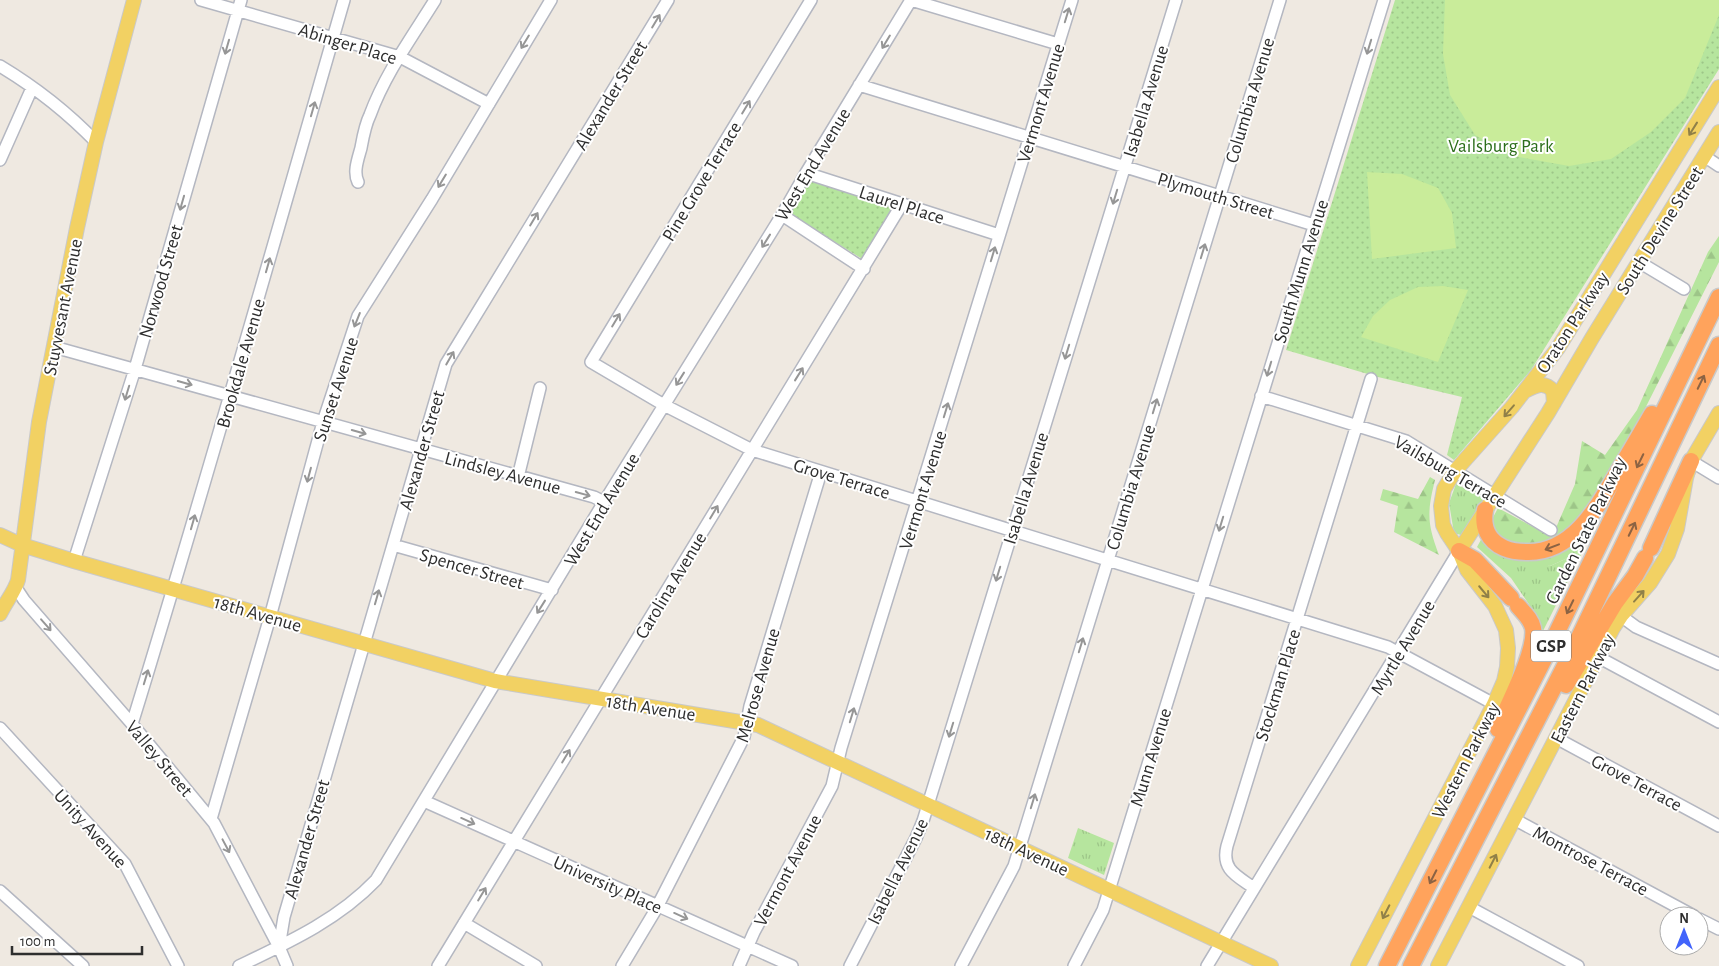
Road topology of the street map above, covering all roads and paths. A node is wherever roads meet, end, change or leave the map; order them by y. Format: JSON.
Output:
{"nodes":[{"id":1,"x":134,"y":0,"type":"edge"},
{"id":2,"x":200,"y":0,"type":"edge"},
{"id":3,"x":344,"y":0,"type":"edge"},
{"id":4,"x":435,"y":0,"type":"edge"},
{"id":5,"x":551,"y":0,"type":"edge"},
{"id":6,"x":668,"y":0,"type":"edge"},
{"id":7,"x":811,"y":0,"type":"edge"},
{"id":8,"x":911,"y":0,"type":"edge"},
{"id":9,"x":1072,"y":0,"type":"edge"},
{"id":10,"x":1176,"y":0,"type":"edge"},
{"id":11,"x":1280,"y":0,"type":"edge"},
{"id":12,"x":1384,"y":0,"type":"edge"},
{"id":13,"x":239,"y":5,"type":"edge"},
{"id":14,"x":333,"y":38,"type":"junction"},
{"id":15,"x":1058,"y":44,"type":"junction"},
{"id":16,"x":400,"y":57,"type":"junction"},
{"id":17,"x":0,"y":66,"type":"edge"},
{"id":18,"x":859,"y":85,"type":"junction"},
{"id":19,"x":1719,"y":87,"type":"edge"},
{"id":20,"x":32,"y":88,"type":"junction"},
{"id":21,"x":489,"y":104,"type":"junction"},
{"id":22,"x":1719,"y":132,"type":"edge"},
{"id":23,"x":1030,"y":138,"type":"junction"},
{"id":24,"x":96,"y":142,"type":"junction"},
{"id":25,"x":1704,"y":156,"type":"junction"},
{"id":26,"x":0,"y":160,"type":"edge"},
{"id":27,"x":1719,"y":166,"type":"edge"},
{"id":28,"x":1124,"y":167,"type":"junction"},
{"id":29,"x":806,"y":173,"type":"junction"},
{"id":30,"x":358,"y":182,"type":"dead end"},
{"id":31,"x":1220,"y":196,"type":"junction"},
{"id":32,"x":902,"y":204,"type":"junction"},
{"id":33,"x":782,"y":215,"type":"junction"},
{"id":34,"x":1314,"y":225,"type":"junction"},
{"id":35,"x":999,"y":235,"type":"junction"},
{"id":36,"x":1639,"y":262,"type":"junction"},
{"id":37,"x":864,"y":268,"type":"junction"},
{"id":38,"x":1684,"y":289,"type":"dead end"},
{"id":39,"x":1719,"y":296,"type":"edge"},
{"id":40,"x":1707,"y":322,"type":"junction"},
{"id":41,"x":1598,"y":328,"type":"joint"},
{"id":42,"x":1719,"y":345,"type":"edge"},
{"id":43,"x":54,"y":347,"type":"junction"},
{"id":44,"x":591,"y":362,"type":"joint"},
{"id":45,"x":134,"y":369,"type":"junction"},
{"id":46,"x":1371,"y":379,"type":"dead end"},
{"id":47,"x":540,"y":388,"type":"dead end"},
{"id":48,"x":1525,"y":391,"type":"junction"},
{"id":49,"x":230,"y":396,"type":"junction"},
{"id":50,"x":1261,"y":396,"type":"junction"},
{"id":51,"x":1554,"y":403,"type":"junction"},
{"id":52,"x":664,"y":405,"type":"junction"},
{"id":53,"x":1719,"y":413,"type":"edge"},
{"id":54,"x":323,"y":422,"type":"junction"},
{"id":55,"x":1356,"y":425,"type":"junction"},
{"id":56,"x":421,"y":449,"type":"junction"},
{"id":57,"x":752,"y":450,"type":"junction"},
{"id":58,"x":1691,"y":461,"type":"junction"},
{"id":59,"x":1455,"y":471,"type":"junction"},
{"id":60,"x":822,"y":472,"type":"junction"},
{"id":61,"x":518,"y":477,"type":"junction"},
{"id":62,"x":1719,"y":478,"type":"edge"},
{"id":63,"x":1494,"y":496,"type":"junction"},
{"id":64,"x":604,"y":502,"type":"junction"},
{"id":65,"x":918,"y":502,"type":"junction"},
{"id":66,"x":1485,"y":510,"type":"junction"},
{"id":67,"x":1012,"y":530,"type":"junction"},
{"id":68,"x":1551,"y":530,"type":"dead end"},
{"id":69,"x":0,"y":535,"type":"edge"},
{"id":70,"x":1216,"y":543,"type":"joint"},
{"id":71,"x":22,"y":545,"type":"junction"},
{"id":72,"x":393,"y":546,"type":"junction"},
{"id":73,"x":1459,"y":551,"type":"junction"},
{"id":74,"x":1107,"y":560,"type":"junction"},
{"id":75,"x":74,"y":561,"type":"junction"},
{"id":76,"x":16,"y":588,"type":"junction"},
{"id":77,"x":174,"y":589,"type":"junction"},
{"id":78,"x":1202,"y":589,"type":"junction"},
{"id":79,"x":552,"y":590,"type":"junction"},
{"id":80,"x":0,"y":614,"type":"edge"},
{"id":81,"x":1621,"y":616,"type":"junction"},
{"id":82,"x":270,"y":617,"type":"junction"},
{"id":83,"x":1297,"y":619,"type":"junction"},
{"id":84,"x":364,"y":644,"type":"junction"},
{"id":85,"x":1399,"y":652,"type":"junction"},
{"id":86,"x":1598,"y":657,"type":"junction"},
{"id":87,"x":1719,"y":664,"type":"edge"},
{"id":88,"x":495,"y":681,"type":"junction"},
{"id":89,"x":600,"y":699,"type":"junction"},
{"id":90,"x":1494,"y":704,"type":"junction"},
{"id":91,"x":1719,"y":722,"type":"edge"},
{"id":92,"x":747,"y":723,"type":"junction"},
{"id":93,"x":132,"y":724,"type":"junction"},
{"id":94,"x":0,"y":728,"type":"edge"},
{"id":95,"x":1556,"y":738,"type":"junction"},
{"id":96,"x":838,"y":762,"type":"junction"},
{"id":97,"x":1501,"y":792,"type":"junction"},
{"id":98,"x":424,"y":801,"type":"junction"},
{"id":99,"x":928,"y":805,"type":"junction"},
{"id":100,"x":1514,"y":818,"type":"junction"},
{"id":101,"x":211,"y":819,"type":"junction"},
{"id":102,"x":1719,"y":826,"type":"edge"},
{"id":103,"x":514,"y":842,"type":"junction"},
{"id":104,"x":1019,"y":847,"type":"junction"},
{"id":105,"x":1446,"y":852,"type":"junction"},
{"id":106,"x":1254,"y":888,"type":"junction"},
{"id":107,"x":1110,"y":890,"type":"junction"},
{"id":108,"x":0,"y":891,"type":"edge"},
{"id":109,"x":657,"y":906,"type":"junction"},
{"id":110,"x":1676,"y":906,"type":"edge"},
{"id":111,"x":1469,"y":907,"type":"junction"},
{"id":112,"x":464,"y":923,"type":"junction"},
{"id":113,"x":1221,"y":942,"type":"junction"},
{"id":114,"x":748,"y":946,"type":"junction"},
{"id":115,"x":279,"y":947,"type":"junction"},
{"id":116,"x":83,"y":966,"type":"edge"},
{"id":117,"x":178,"y":966,"type":"edge"},
{"id":118,"x":239,"y":966,"type":"edge"},
{"id":119,"x":287,"y":966,"type":"edge"},
{"id":120,"x":438,"y":966,"type":"edge"},
{"id":121,"x":536,"y":966,"type":"edge"},
{"id":122,"x":622,"y":966,"type":"edge"},
{"id":123,"x":739,"y":966,"type":"edge"},
{"id":124,"x":792,"y":966,"type":"edge"},
{"id":125,"x":850,"y":966,"type":"edge"},
{"id":126,"x":961,"y":966,"type":"edge"},
{"id":127,"x":1074,"y":966,"type":"edge"},
{"id":128,"x":1207,"y":966,"type":"edge"},
{"id":129,"x":1271,"y":966,"type":"edge"},
{"id":130,"x":1358,"y":966,"type":"edge"},
{"id":131,"x":1387,"y":966,"type":"edge"},
{"id":132,"x":1410,"y":966,"type":"edge"},
{"id":133,"x":1438,"y":966,"type":"edge"},
{"id":134,"x":1578,"y":966,"type":"edge"}],
"edges":[{"from":1,"to":24,"type":"main road","name":"Stuyvesant Avenue"},
{"from":2,"to":13,"type":"street","name":"Abinger Place"},
{"from":3,"to":14,"type":"street","name":"Brookdale Avenue"},
{"from":4,"to":16,"type":"street"},
{"from":5,"to":21,"type":"street","name":"Sunset Avenue","one_way":true},
{"from":56,"to":6,"type":"street","name":"Alexander Street","one_way":true},
{"from":44,"to":7,"type":"street","name":"Pine Grove Terrace","one_way":true},
{"from":8,"to":15,"type":"street"},
{"from":8,"to":18,"type":"street","name":"West End Avenue","one_way":true},
{"from":15,"to":9,"type":"street","name":"Vermont Avenue","one_way":true},
{"from":10,"to":28,"type":"street","name":"Isabella Avenue"},
{"from":11,"to":31,"type":"street","name":"Columbia Avenue"},
{"from":12,"to":34,"type":"street","name":"South Munn Avenue","one_way":true},
{"from":13,"to":14,"type":"street","name":"Abinger Place"},
{"from":13,"to":45,"type":"street","name":"Norwood Street","one_way":true},
{"from":14,"to":16,"type":"street","name":"Abinger Place"},
{"from":49,"to":14,"type":"street","name":"Brookdale Avenue","one_way":true},
{"from":15,"to":23,"type":"street","name":"Vermont Avenue"},
{"from":16,"to":21,"type":"street","name":"Abinger Place"},
{"from":16,"to":30,"type":"street"},
{"from":17,"to":20,"type":"street"},
{"from":18,"to":23,"type":"street","name":"Plymouth Street"},
{"from":18,"to":29,"type":"street","name":"West End Avenue"},
{"from":19,"to":48,"type":"main road","name":"Oraton Parkway","one_way":true},
{"from":20,"to":24,"type":"street"},
{"from":20,"to":26,"type":"street"},
{"from":21,"to":54,"type":"street","name":"Sunset Avenue","one_way":true},
{"from":22,"to":25,"type":"main road","name":"South Devine Street"},
{"from":23,"to":28,"type":"street","name":"Plymouth Street"},
{"from":23,"to":35,"type":"street","name":"Vermont Avenue"},
{"from":24,"to":43,"type":"main road","name":"Stuyvesant Avenue"},
{"from":25,"to":27,"type":"street"},
{"from":25,"to":36,"type":"main road","name":"South Devine Street"},
{"from":28,"to":31,"type":"street","name":"Plymouth Street"},
{"from":28,"to":67,"type":"street","name":"Isabella Avenue","one_way":true},
{"from":29,"to":32,"type":"street","name":"Laurel Place"},
{"from":29,"to":33,"type":"street","name":"West End Avenue"},
{"from":31,"to":34,"type":"street","name":"Plymouth Street"},
{"from":74,"to":31,"type":"street","name":"Columbia Avenue","one_way":true},
{"from":32,"to":35,"type":"street","name":"Laurel Place"},
{"from":32,"to":37,"type":"street","name":"Carolina Avenue"},
{"from":33,"to":37,"type":"street"},
{"from":33,"to":52,"type":"street","name":"West End Avenue","one_way":true},
{"from":34,"to":50,"type":"street","name":"South Munn Avenue","one_way":true},
{"from":65,"to":35,"type":"street","name":"Vermont Avenue","one_way":true},
{"from":36,"to":38,"type":"street"},
{"from":36,"to":41,"type":"main road","name":"South Devine Street"},
{"from":57,"to":37,"type":"street","name":"Carolina Avenue","one_way":true},
{"from":39,"to":40,"type":"highway","name":"Garden State Parkway","number":"GSP"},
{"from":40,"to":66,"type":"highway","one_way":true},
{"from":40,"to":105,"type":"highway","name":"Garden State Parkway","number":"GSP","one_way":true},
{"from":41,"to":51,"type":"main road","name":"Myrtle Avenue"},
{"from":97,"to":42,"type":"highway","number":"GSP","one_way":true},
{"from":43,"to":45,"type":"street","name":"Lindsley Avenue"},
{"from":43,"to":71,"type":"main road","name":"Stuyvesant Avenue"},
{"from":44,"to":52,"type":"street","name":"Grove Terrace"},
{"from":45,"to":49,"type":"street","name":"Lindsley Avenue","one_way":true},
{"from":45,"to":75,"type":"street","name":"Norwood Street","one_way":true},
{"from":46,"to":55,"type":"street","name":"Stockman Place"},
{"from":47,"to":61,"type":"street"},
{"from":48,"to":51,"type":"main road"},
{"from":48,"to":59,"type":"main road","name":"Oraton Parkway","one_way":true},
{"from":49,"to":54,"type":"street","name":"Lindsley Avenue"},
{"from":77,"to":49,"type":"street","name":"Brookdale Avenue","one_way":true},
{"from":50,"to":55,"type":"street","name":"Vailsburg Terrace"},
{"from":50,"to":70,"type":"street","name":"South Munn Avenue","one_way":true},
{"from":51,"to":63,"type":"main road","name":"Myrtle Avenue"},
{"from":52,"to":57,"type":"street","name":"Grove Terrace"},
{"from":52,"to":64,"type":"street","name":"West End Avenue"},
{"from":53,"to":58,"type":"main road","name":"Eastern Parkway"},
{"from":54,"to":56,"type":"street","name":"Lindsley Avenue","one_way":true},
{"from":54,"to":82,"type":"street","name":"Sunset Avenue","one_way":true},
{"from":55,"to":59,"type":"street","name":"Vailsburg Terrace"},
{"from":55,"to":83,"type":"street","name":"Stockman Place"},
{"from":56,"to":61,"type":"street","name":"Lindsley Avenue"},
{"from":56,"to":72,"type":"street","name":"Alexander Street"},
{"from":57,"to":60,"type":"street","name":"Grove Terrace"},
{"from":89,"to":57,"type":"street","name":"Carolina Avenue","one_way":true},
{"from":58,"to":62,"type":"street"},
{"from":81,"to":58,"type":"main road","name":"Eastern Parkway","one_way":true},
{"from":58,"to":97,"type":"highway"},
{"from":59,"to":63,"type":"street","name":"Vailsburg Terrace"},
{"from":59,"to":73,"type":"main road","name":"Oraton Parkway"},
{"from":60,"to":65,"type":"street","name":"Grove Terrace"},
{"from":60,"to":92,"type":"street","name":"Melrose Avenue"},
{"from":61,"to":64,"type":"street","name":"Lindsley Avenue","one_way":true},
{"from":63,"to":66,"type":"main road","name":"Myrtle Avenue"},
{"from":63,"to":68,"type":"street","name":"Vailsburg Terrace"},
{"from":64,"to":79,"type":"street","name":"West End Avenue"},
{"from":65,"to":67,"type":"street","name":"Grove Terrace"},
{"from":96,"to":65,"type":"street","name":"Vermont Avenue","one_way":true},
{"from":66,"to":73,"type":"main road","name":"Myrtle Avenue"},
{"from":67,"to":74,"type":"street","name":"Grove Terrace"},
{"from":67,"to":99,"type":"street","name":"Isabella Avenue","one_way":true},
{"from":69,"to":71,"type":"main road","name":"18th Avenue"},
{"from":70,"to":78,"type":"street","name":"Munn Avenue"},
{"from":71,"to":75,"type":"main road","name":"18th Avenue"},
{"from":71,"to":76,"type":"main road","name":"Stuyvesant Avenue"},
{"from":72,"to":79,"type":"street","name":"Spencer Street"},
{"from":84,"to":72,"type":"street","name":"Alexander Street","one_way":true},
{"from":73,"to":85,"type":"street","name":"Myrtle Avenue"},
{"from":73,"to":90,"type":"main road","name":"Western Parkway","one_way":true},
{"from":73,"to":105,"type":"highway"},
{"from":74,"to":78,"type":"street","name":"Grove Terrace"},
{"from":104,"to":74,"type":"street","name":"Columbia Avenue","one_way":true},
{"from":75,"to":77,"type":"main road","name":"18th Avenue"},
{"from":76,"to":80,"type":"main road","name":"Stuyvesant Avenue"},
{"from":76,"to":93,"type":"street","name":"Valley Street","one_way":true},
{"from":77,"to":82,"type":"main road","name":"18th Avenue"},
{"from":93,"to":77,"type":"street","name":"Brookdale Avenue","one_way":true},
{"from":78,"to":83,"type":"street","name":"Grove Terrace"},
{"from":78,"to":107,"type":"street","name":"Munn Avenue"},
{"from":79,"to":88,"type":"street","name":"West End Avenue","one_way":true},
{"from":81,"to":86,"type":"main road","name":"Eastern Parkway"},
{"from":81,"to":87,"type":"street"},
{"from":82,"to":84,"type":"main road","name":"18th Avenue"},
{"from":82,"to":101,"type":"street","name":"Sunset Avenue"},
{"from":83,"to":85,"type":"street","name":"Grove Terrace"},
{"from":83,"to":106,"type":"street","name":"Stockman Place"},
{"from":84,"to":88,"type":"main road","name":"18th Avenue"},
{"from":84,"to":115,"type":"street","name":"Alexander Street"},
{"from":85,"to":90,"type":"street","name":"Grove Terrace"},
{"from":85,"to":106,"type":"street","name":"Myrtle Avenue"},
{"from":86,"to":91,"type":"street"},
{"from":86,"to":95,"type":"main road","name":"Eastern Parkway"},
{"from":88,"to":89,"type":"main road","name":"18th Avenue"},
{"from":88,"to":98,"type":"street","name":"West End Avenue"},
{"from":89,"to":92,"type":"main road","name":"18th Avenue"},
{"from":103,"to":89,"type":"street","name":"Carolina Avenue","one_way":true},
{"from":90,"to":130,"type":"main road","name":"Western Parkway","one_way":true},
{"from":92,"to":96,"type":"main road","name":"18th Avenue"},
{"from":92,"to":109,"type":"street","name":"Melrose Avenue"},
{"from":93,"to":101,"type":"street","name":"Valley Street"},
{"from":94,"to":117,"type":"street","name":"Unity Avenue"},
{"from":95,"to":100,"type":"main road","name":"Eastern Parkway"},
{"from":95,"to":102,"type":"street","name":"Grove Terrace"},
{"from":96,"to":99,"type":"main road","name":"18th Avenue"},
{"from":96,"to":114,"type":"street","name":"Vermont Avenue"},
{"from":97,"to":132,"type":"highway","number":"GSP"},
{"from":98,"to":103,"type":"street","name":"University Place","one_way":true},
{"from":98,"to":115,"type":"street","name":"West End Avenue"},
{"from":99,"to":104,"type":"main road","name":"18th Avenue"},
{"from":99,"to":125,"type":"street","name":"Isabella Avenue"},
{"from":100,"to":110,"type":"street","name":"Montrose Terrace"},
{"from":111,"to":100,"type":"main road","name":"Eastern Parkway","one_way":true},
{"from":101,"to":115,"type":"street","name":"Valley Street","one_way":true},
{"from":103,"to":109,"type":"street","name":"University Place"},
{"from":112,"to":103,"type":"street","name":"Carolina Avenue","one_way":true},
{"from":104,"to":107,"type":"main road","name":"18th Avenue"},
{"from":104,"to":126,"type":"street","name":"Columbia Avenue"},
{"from":105,"to":131,"type":"highway","name":"Garden State Parkway","number":"GSP","one_way":true},
{"from":106,"to":113,"type":"street","name":"Myrtle Avenue"},
{"from":107,"to":113,"type":"main road","name":"18th Avenue"},
{"from":107,"to":127,"type":"street","name":"Munn Avenue"},
{"from":108,"to":116,"type":"street"},
{"from":109,"to":114,"type":"street","name":"University Place","one_way":true},
{"from":109,"to":122,"type":"street","name":"Melrose Avenue"},
{"from":111,"to":133,"type":"main road","name":"Eastern Parkway"},
{"from":111,"to":134,"type":"street"},
{"from":112,"to":120,"type":"street","name":"Carolina Avenue"},
{"from":112,"to":121,"type":"street"},
{"from":113,"to":128,"type":"street","name":"Myrtle Avenue"},
{"from":113,"to":129,"type":"main road","name":"18th Avenue"},
{"from":114,"to":123,"type":"street","name":"Vermont Avenue"},
{"from":114,"to":124,"type":"street","name":"University Place"},
{"from":115,"to":118,"type":"street","name":"West End Avenue"},
{"from":115,"to":119,"type":"street","name":"Valley Street"}]}
